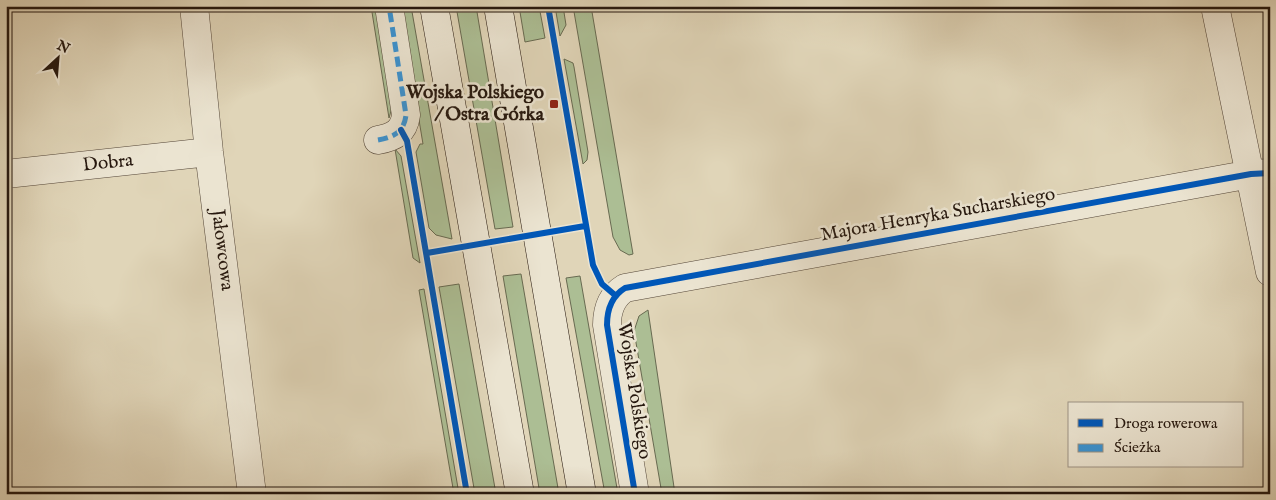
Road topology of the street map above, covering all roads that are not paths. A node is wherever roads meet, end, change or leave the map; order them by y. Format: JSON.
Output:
{"nodes":[{"id":1,"x":194,"y":6,"type":"edge"},
{"id":2,"x":389,"y":6,"type":"edge"},
{"id":3,"x":434,"y":6,"type":"edge"},
{"id":4,"x":498,"y":6,"type":"edge"},
{"id":5,"x":1216,"y":6,"type":"edge"},
{"id":6,"x":378,"y":140,"type":"dead end"},
{"id":7,"x":209,"y":152,"type":"junction"},
{"id":8,"x":6,"y":174,"type":"edge"},
{"id":9,"x":1260,"y":174,"type":"edge"},
{"id":10,"x":1270,"y":272,"type":"edge"},
{"id":11,"x":616,"y":296,"type":"joint"},
{"id":12,"x":252,"y":494,"type":"edge"},
{"id":13,"x":520,"y":494,"type":"edge"},
{"id":14,"x":582,"y":494,"type":"edge"},
{"id":15,"x":635,"y":494,"type":"edge"}],
"edges":[{"from":1,"to":7,"type":"street","name":"Jałowcowa"},
{"from":2,"to":6,"type":"street"},
{"from":3,"to":13,"type":"street"},
{"from":4,"to":14,"type":"street"},
{"from":5,"to":9,"type":"street"},
{"from":7,"to":8,"type":"street","name":"Dobra"},
{"from":7,"to":12,"type":"street","name":"Jałowcowa"},
{"from":9,"to":10,"type":"street"},
{"from":9,"to":11,"type":"street","name":"Majora Henryka Sucharskiego"},
{"from":11,"to":15,"type":"street","name":"Wojska Polskiego"}]}
